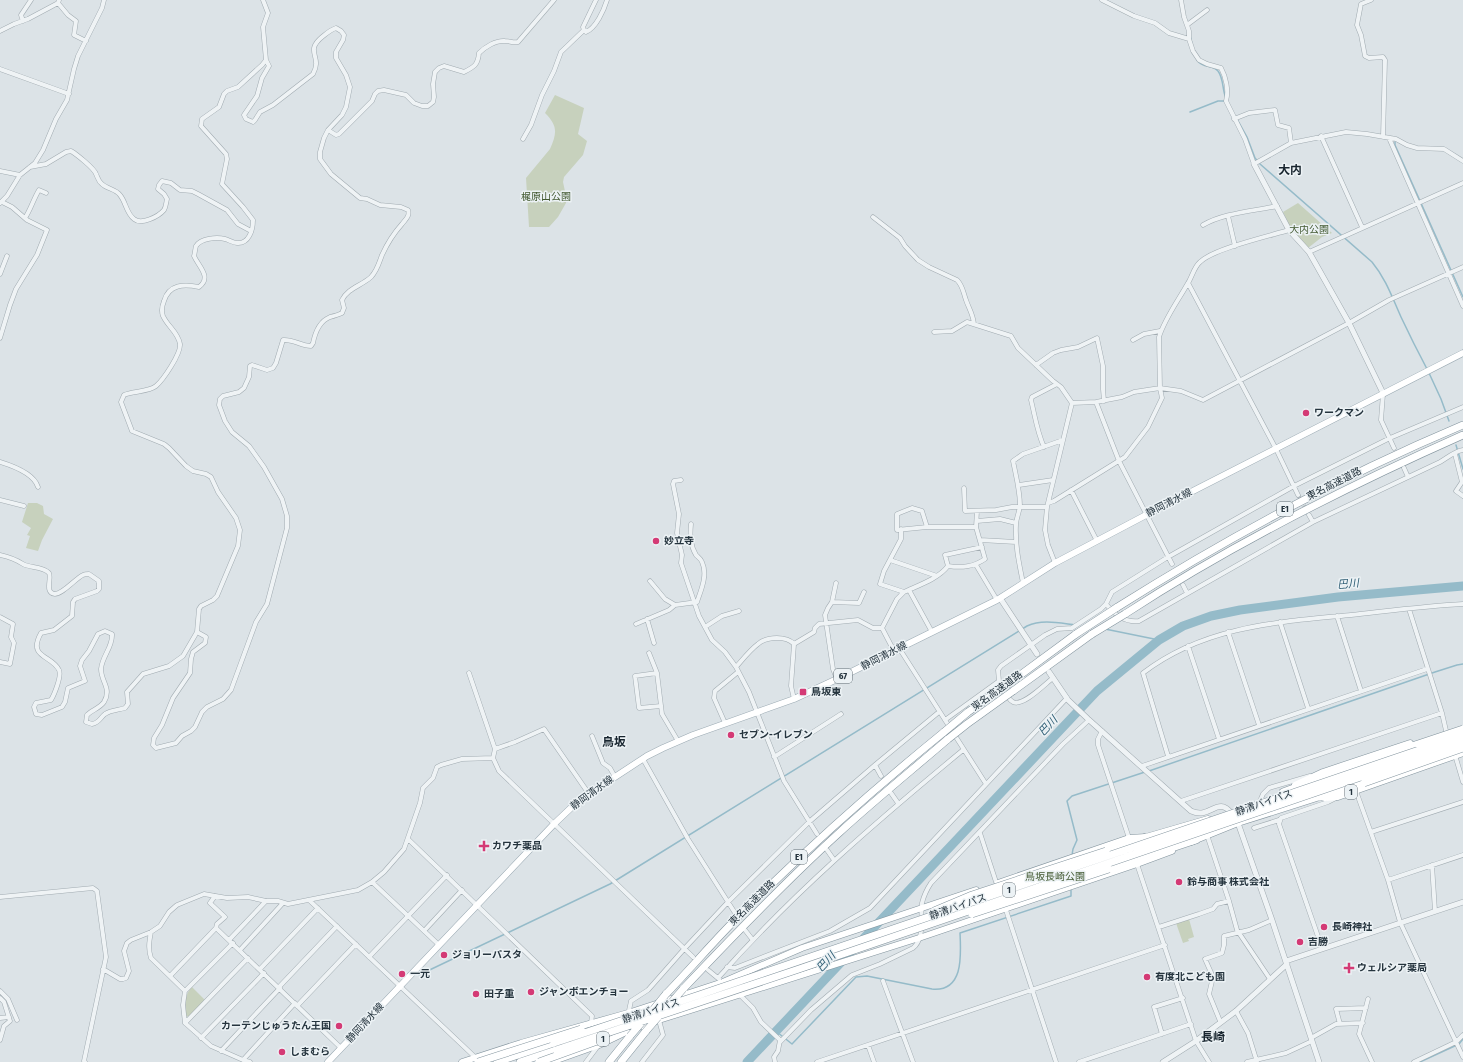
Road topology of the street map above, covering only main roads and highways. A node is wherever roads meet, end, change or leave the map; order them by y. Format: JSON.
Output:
{"nodes":[{"id":1,"x":1463,"y":353,"type":"edge"},
{"id":2,"x":1463,"y":425,"type":"edge"},
{"id":3,"x":1463,"y":435,"type":"edge"},
{"id":4,"x":1463,"y":727,"type":"edge"},
{"id":5,"x":1463,"y":735,"type":"edge"},
{"id":6,"x":1463,"y":742,"type":"edge"},
{"id":7,"x":1463,"y":748,"type":"edge"},
{"id":8,"x":1463,"y":752,"type":"edge"},
{"id":9,"x":1283,"y":792,"type":"junction"},
{"id":10,"x":1320,"y":797,"type":"junction"},
{"id":11,"x":1146,"y":837,"type":"junction"},
{"id":12,"x":1196,"y":840,"type":"junction"},
{"id":13,"x":898,"y":928,"type":"junction"},
{"id":14,"x":894,"y":936,"type":"junction"},
{"id":15,"x":665,"y":1010,"type":"junction"},
{"id":16,"x":629,"y":1033,"type":"junction"},
{"id":17,"x":478,"y":1061,"type":"edge"},
{"id":18,"x":328,"y":1062,"type":"edge"},
{"id":19,"x":462,"y":1062,"type":"edge"},
{"id":20,"x":497,"y":1062,"type":"edge"},
{"id":21,"x":520,"y":1062,"type":"edge"},
{"id":22,"x":539,"y":1062,"type":"edge"},
{"id":23,"x":551,"y":1062,"type":"edge"},
{"id":24,"x":609,"y":1062,"type":"edge"},
{"id":25,"x":621,"y":1062,"type":"edge"}],
"edges":[{"from":1,"to":18,"type":"main road","name":"静岡清水線","number":"67"},
{"from":2,"to":16,"type":"highway","name":"東名高速道路","number":"E1","bridge":true},
{"from":3,"to":25,"type":"highway","name":"東名高速道路","number":"E1","bridge":true},
{"from":4,"to":9,"type":"highway","bridge":true},
{"from":4,"to":9,"type":"main road"},
{"from":5,"to":13,"type":"highway","name":"静清バイパス","number":"1","bridge":true},
{"from":6,"to":14,"type":"highway","name":"静清バイパス","number":"1","bridge":true},
{"from":7,"to":10,"type":"highway","bridge":true},
{"from":8,"to":10,"type":"main road","number":"1"},
{"from":9,"to":11,"type":"main road"},
{"from":10,"to":12,"type":"main road","number":"1"},
{"from":11,"to":13,"type":"highway","bridge":true},
{"from":11,"to":17,"type":"main road"},
{"from":12,"to":14,"type":"highway","bridge":true},
{"from":12,"to":16,"type":"main road","number":"1"},
{"from":13,"to":15,"type":"highway","name":"静清バイパス","number":"1","bridge":true},
{"from":14,"to":15,"type":"highway","name":"静清バイパス","number":"1","bridge":true},
{"from":15,"to":17,"type":"highway","bridge":true},
{"from":15,"to":20,"type":"highway","name":"静清バイパス","number":"1","bridge":true},
{"from":15,"to":21,"type":"highway","name":"静清バイパス","number":"1","bridge":true},
{"from":15,"to":22,"type":"highway","number":"1","bridge":true},
{"from":16,"to":23,"type":"main road","number":"1"},
{"from":16,"to":24,"type":"highway","name":"東名高速道路","number":"E1"},
{"from":17,"to":19,"type":"main road"}]}
